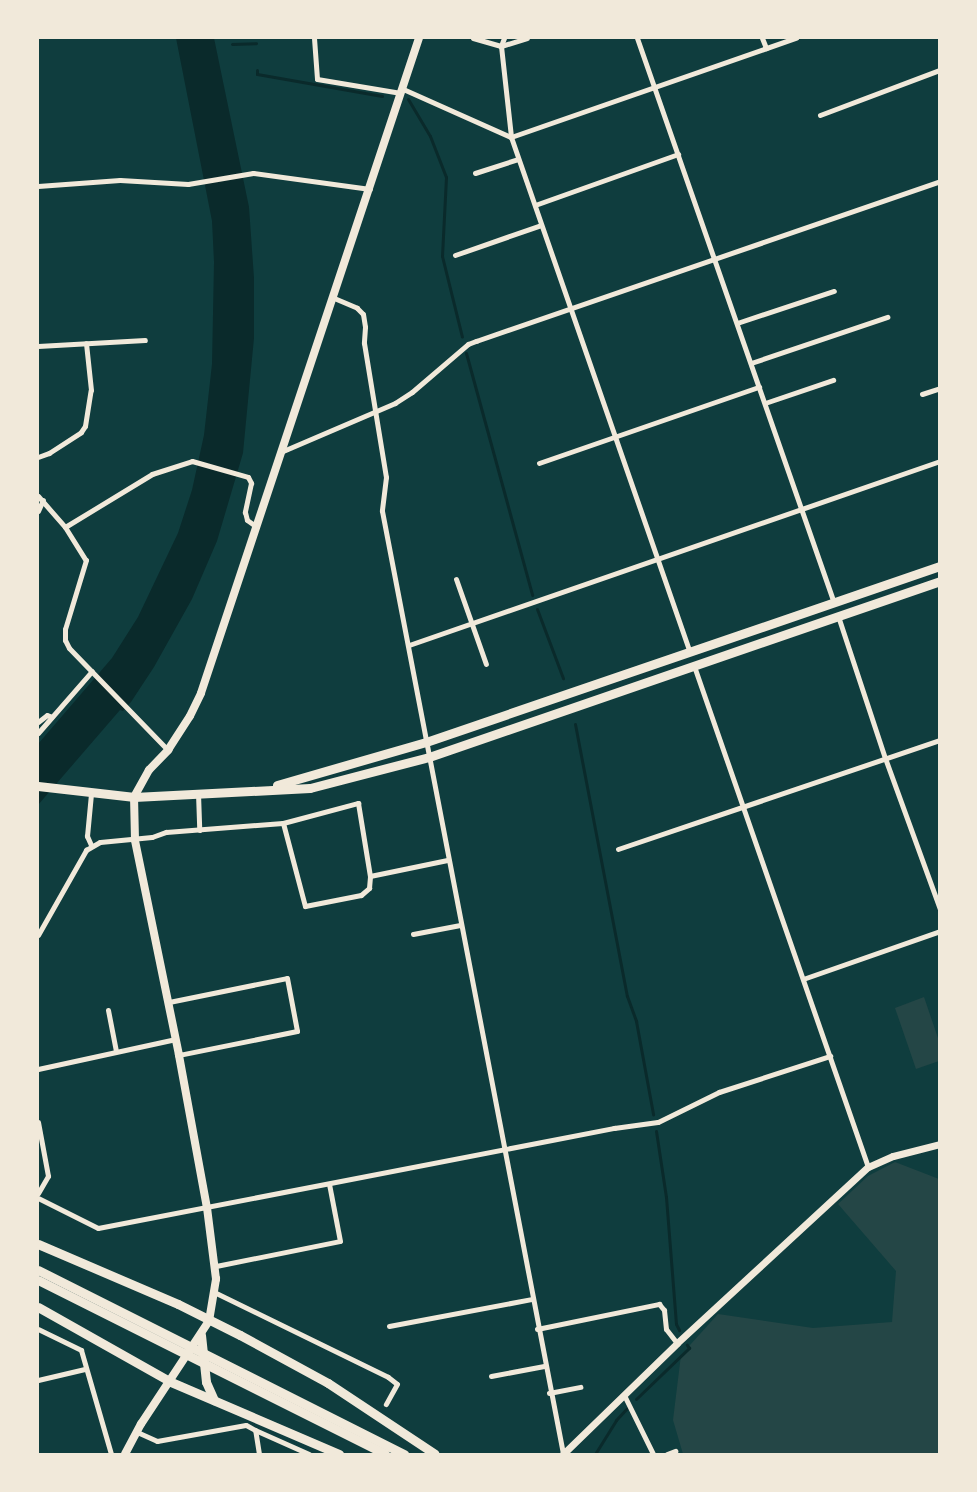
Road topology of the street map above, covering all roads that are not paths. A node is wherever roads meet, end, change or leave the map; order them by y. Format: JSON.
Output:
{"nodes":[{"id":1,"x":314,"y":38,"type":"edge"},
{"id":2,"x":419,"y":38,"type":"edge"},
{"id":3,"x":473,"y":38,"type":"edge"},
{"id":4,"x":504,"y":38,"type":"edge"},
{"id":5,"x":527,"y":38,"type":"edge"},
{"id":6,"x":637,"y":38,"type":"edge"},
{"id":7,"x":762,"y":38,"type":"edge"},
{"id":8,"x":796,"y":38,"type":"edge"},
{"id":9,"x":501,"y":46,"type":"junction"},
{"id":10,"x":766,"y":48,"type":"junction"},
{"id":11,"x":939,"y":70,"type":"edge"},
{"id":12,"x":655,"y":87,"type":"junction"},
{"id":13,"x":402,"y":91,"type":"junction"},
{"id":14,"x":820,"y":115,"type":"dead end"},
{"id":15,"x":511,"y":137,"type":"junction"},
{"id":16,"x":678,"y":154,"type":"junction"},
{"id":17,"x":519,"y":159,"type":"junction"},
{"id":18,"x":475,"y":174,"type":"dead end"},
{"id":19,"x":939,"y":181,"type":"edge"},
{"id":20,"x":38,"y":186,"type":"edge"},
{"id":21,"x":370,"y":189,"type":"junction"},
{"id":22,"x":535,"y":206,"type":"junction"},
{"id":23,"x":542,"y":225,"type":"junction"},
{"id":24,"x":455,"y":255,"type":"dead end"},
{"id":25,"x":714,"y":259,"type":"junction"},
{"id":26,"x":834,"y":291,"type":"dead end"},
{"id":27,"x":334,"y":298,"type":"junction"},
{"id":28,"x":570,"y":308,"type":"junction"},
{"id":29,"x":887,"y":317,"type":"dead end"},
{"id":30,"x":737,"y":323,"type":"junction"},
{"id":31,"x":145,"y":340,"type":"dead end"},
{"id":32,"x":86,"y":343,"type":"junction"},
{"id":33,"x":38,"y":346,"type":"edge"},
{"id":34,"x":751,"y":363,"type":"junction"},
{"id":35,"x":833,"y":380,"type":"dead end"},
{"id":36,"x":759,"y":387,"type":"junction"},
{"id":37,"x":939,"y":388,"type":"edge"},
{"id":38,"x":922,"y":394,"type":"dead end"},
{"id":39,"x":765,"y":403,"type":"junction"},
{"id":40,"x":377,"y":409,"type":"junction"},
{"id":41,"x":615,"y":437,"type":"junction"},
{"id":42,"x":283,"y":450,"type":"junction"},
{"id":43,"x":38,"y":457,"type":"edge"},
{"id":44,"x":939,"y":460,"type":"edge"},
{"id":45,"x":539,"y":463,"type":"dead end"},
{"id":46,"x":38,"y":496,"type":"edge"},
{"id":47,"x":43,"y":500,"type":"junction"},
{"id":48,"x":802,"y":509,"type":"junction"},
{"id":49,"x":38,"y":510,"type":"edge"},
{"id":50,"x":66,"y":527,"type":"junction"},
{"id":51,"x":257,"y":527,"type":"junction"},
{"id":52,"x":659,"y":559,"type":"junction"},
{"id":53,"x":939,"y":566,"type":"edge"},
{"id":54,"x":456,"y":579,"type":"dead end"},
{"id":55,"x":939,"y":581,"type":"edge"},
{"id":56,"x":834,"y":603,"type":"junction"},
{"id":57,"x":838,"y":616,"type":"junction"},
{"id":58,"x":471,"y":624,"type":"junction"},
{"id":59,"x":408,"y":645,"type":"junction"},
{"id":60,"x":689,"y":650,"type":"junction"},
{"id":61,"x":486,"y":664,"type":"dead end"},
{"id":62,"x":694,"y":666,"type":"junction"},
{"id":63,"x":92,"y":671,"type":"junction"},
{"id":64,"x":52,"y":717,"type":"junction"},
{"id":65,"x":38,"y":722,"type":"edge"},
{"id":66,"x":38,"y":733,"type":"edge"},
{"id":67,"x":939,"y":740,"type":"edge"},
{"id":68,"x":426,"y":742,"type":"junction"},
{"id":69,"x":168,"y":750,"type":"junction"},
{"id":70,"x":429,"y":757,"type":"junction"},
{"id":71,"x":885,"y":758,"type":"junction"},
{"id":72,"x":38,"y":786,"type":"edge"},
{"id":73,"x":269,"y":788,"type":"junction"},
{"id":74,"x":198,"y":793,"type":"junction"},
{"id":75,"x":91,"y":794,"type":"junction"},
{"id":76,"x":135,"y":797,"type":"junction"},
{"id":77,"x":744,"y":806,"type":"junction"},
{"id":78,"x":283,"y":823,"type":"junction"},
{"id":79,"x":199,"y":830,"type":"junction"},
{"id":80,"x":135,"y":840,"type":"junction"},
{"id":81,"x":91,"y":845,"type":"junction"},
{"id":82,"x":618,"y":849,"type":"dead end"},
{"id":83,"x":447,"y":860,"type":"junction"},
{"id":84,"x":370,"y":876,"type":"junction"},
{"id":85,"x":939,"y":909,"type":"edge"},
{"id":86,"x":460,"y":925,"type":"junction"},
{"id":87,"x":939,"y":931,"type":"edge"},
{"id":88,"x":413,"y":934,"type":"dead end"},
{"id":89,"x":38,"y":935,"type":"edge"},
{"id":90,"x":804,"y":978,"type":"junction"},
{"id":91,"x":169,"y":1002,"type":"junction"},
{"id":92,"x":108,"y":1010,"type":"dead end"},
{"id":93,"x":176,"y":1038,"type":"junction"},
{"id":94,"x":116,"y":1051,"type":"junction"},
{"id":95,"x":179,"y":1055,"type":"junction"},
{"id":96,"x":830,"y":1056,"type":"junction"},
{"id":97,"x":38,"y":1069,"type":"edge"},
{"id":98,"x":38,"y":1122,"type":"edge"},
{"id":99,"x":939,"y":1144,"type":"edge"},
{"id":100,"x":504,"y":1152,"type":"junction"},
{"id":101,"x":868,"y":1167,"type":"junction"},
{"id":102,"x":329,"y":1184,"type":"junction"},
{"id":103,"x":38,"y":1193,"type":"edge"},
{"id":104,"x":38,"y":1198,"type":"edge"},
{"id":105,"x":207,"y":1208,"type":"junction"},
{"id":106,"x":38,"y":1244,"type":"edge"},
{"id":107,"x":216,"y":1266,"type":"junction"},
{"id":108,"x":38,"y":1270,"type":"edge"},
{"id":109,"x":38,"y":1280,"type":"edge"},
{"id":110,"x":216,"y":1293,"type":"junction"},
{"id":111,"x":532,"y":1299,"type":"junction"},
{"id":112,"x":38,"y":1307,"type":"edge"},
{"id":113,"x":209,"y":1321,"type":"junction"},
{"id":114,"x":389,"y":1326,"type":"dead end"},
{"id":115,"x":38,"y":1329,"type":"edge"},
{"id":116,"x":537,"y":1329,"type":"junction"},
{"id":117,"x":201,"y":1335,"type":"junction"},
{"id":118,"x":168,"y":1340,"type":"junction"},
{"id":119,"x":677,"y":1343,"type":"junction"},
{"id":120,"x":544,"y":1365,"type":"junction"},
{"id":121,"x":221,"y":1366,"type":"junction"},
{"id":122,"x":85,"y":1369,"type":"junction"},
{"id":123,"x":491,"y":1376,"type":"dead end"},
{"id":124,"x":38,"y":1380,"type":"edge"},
{"id":125,"x":171,"y":1382,"type":"junction"},
{"id":126,"x":580,"y":1387,"type":"dead end"},
{"id":127,"x":549,"y":1394,"type":"junction"},
{"id":128,"x":624,"y":1395,"type":"junction"},
{"id":129,"x":214,"y":1400,"type":"junction"},
{"id":130,"x":386,"y":1404,"type":"dead end"},
{"id":131,"x":255,"y":1430,"type":"junction"},
{"id":132,"x":137,"y":1432,"type":"junction"},
{"id":133,"x":675,"y":1451,"type":"dead end"},
{"id":134,"x":111,"y":1455,"type":"edge"},
{"id":135,"x":125,"y":1455,"type":"edge"},
{"id":136,"x":260,"y":1455,"type":"edge"},
{"id":137,"x":309,"y":1455,"type":"edge"},
{"id":138,"x":339,"y":1455,"type":"edge"},
{"id":139,"x":385,"y":1455,"type":"edge"},
{"id":140,"x":404,"y":1455,"type":"edge"},
{"id":141,"x":435,"y":1455,"type":"edge"},
{"id":142,"x":563,"y":1455,"type":"edge"},
{"id":143,"x":652,"y":1455,"type":"edge"},
{"id":144,"x":667,"y":1455,"type":"edge"}],
"edges":[{"from":1,"to":13,"type":"street"},
{"from":2,"to":13,"type":"main road"},
{"from":3,"to":9,"type":"street"},
{"from":4,"to":9,"type":"street"},
{"from":5,"to":9,"type":"street"},
{"from":6,"to":12,"type":"street"},
{"from":7,"to":10,"type":"street"},
{"from":8,"to":10,"type":"street"},
{"from":9,"to":15,"type":"street"},
{"from":10,"to":12,"type":"street"},
{"from":11,"to":14,"type":"street"},
{"from":12,"to":15,"type":"street"},
{"from":12,"to":16,"type":"street"},
{"from":13,"to":15,"type":"street"},
{"from":13,"to":21,"type":"main road"},
{"from":15,"to":17,"type":"street"},
{"from":16,"to":22,"type":"street"},
{"from":16,"to":25,"type":"street"},
{"from":17,"to":18,"type":"street"},
{"from":17,"to":22,"type":"street"},
{"from":19,"to":25,"type":"street"},
{"from":20,"to":21,"type":"street"},
{"from":21,"to":27,"type":"main road"},
{"from":22,"to":23,"type":"street"},
{"from":23,"to":24,"type":"street"},
{"from":23,"to":28,"type":"street"},
{"from":25,"to":28,"type":"street"},
{"from":25,"to":30,"type":"street"},
{"from":26,"to":30,"type":"street"},
{"from":27,"to":40,"type":"street"},
{"from":27,"to":42,"type":"main road"},
{"from":28,"to":40,"type":"street"},
{"from":28,"to":41,"type":"street"},
{"from":29,"to":34,"type":"street"},
{"from":30,"to":34,"type":"street"},
{"from":31,"to":32,"type":"street"},
{"from":32,"to":33,"type":"street"},
{"from":32,"to":43,"type":"street"},
{"from":34,"to":36,"type":"street"},
{"from":35,"to":39,"type":"street"},
{"from":36,"to":39,"type":"street"},
{"from":36,"to":41,"type":"street"},
{"from":37,"to":38,"type":"street"},
{"from":39,"to":48,"type":"street"},
{"from":40,"to":42,"type":"street"},
{"from":40,"to":59,"type":"street"},
{"from":41,"to":45,"type":"street"},
{"from":41,"to":52,"type":"street"},
{"from":42,"to":51,"type":"main road"},
{"from":44,"to":48,"type":"street"},
{"from":46,"to":47,"type":"street"},
{"from":47,"to":49,"type":"street"},
{"from":47,"to":50,"type":"street"},
{"from":48,"to":52,"type":"street"},
{"from":48,"to":56,"type":"street"},
{"from":50,"to":51,"type":"street"},
{"from":50,"to":63,"type":"street"},
{"from":51,"to":69,"type":"main road"},
{"from":52,"to":58,"type":"street"},
{"from":52,"to":60,"type":"street"},
{"from":53,"to":56,"type":"highway"},
{"from":54,"to":58,"type":"street"},
{"from":55,"to":57,"type":"highway"},
{"from":56,"to":60,"type":"highway"},
{"from":57,"to":62,"type":"highway"},
{"from":57,"to":71,"type":"street"},
{"from":58,"to":59,"type":"street"},
{"from":58,"to":61,"type":"street"},
{"from":59,"to":68,"type":"street"},
{"from":60,"to":68,"type":"highway"},
{"from":62,"to":70,"type":"highway"},
{"from":62,"to":77,"type":"street"},
{"from":63,"to":64,"type":"street"},
{"from":63,"to":69,"type":"street"},
{"from":64,"to":65,"type":"street"},
{"from":64,"to":66,"type":"street"},
{"from":67,"to":71,"type":"street"},
{"from":68,"to":70,"type":"street"},
{"from":68,"to":73,"type":"highway"},
{"from":69,"to":76,"type":"main road"},
{"from":70,"to":73,"type":"highway"},
{"from":70,"to":83,"type":"street"},
{"from":71,"to":77,"type":"street"},
{"from":71,"to":85,"type":"street"},
{"from":72,"to":75,"type":"highway"},
{"from":73,"to":74,"type":"highway"},
{"from":74,"to":76,"type":"highway"},
{"from":74,"to":79,"type":"street"},
{"from":75,"to":76,"type":"highway"},
{"from":75,"to":81,"type":"street"},
{"from":76,"to":80,"type":"main road"},
{"from":77,"to":82,"type":"street"},
{"from":77,"to":90,"type":"street"},
{"from":78,"to":79,"type":"street"},
{"from":78,"to":84,"type":"street"},
{"from":78,"to":84,"type":"street"},
{"from":79,"to":80,"type":"street"},
{"from":80,"to":81,"type":"street"},
{"from":80,"to":91,"type":"main road"},
{"from":81,"to":89,"type":"street"},
{"from":83,"to":84,"type":"street"},
{"from":83,"to":86,"type":"street"},
{"from":86,"to":88,"type":"street"},
{"from":86,"to":100,"type":"street"},
{"from":87,"to":90,"type":"street"},
{"from":90,"to":96,"type":"street"},
{"from":91,"to":93,"type":"main road"},
{"from":91,"to":95,"type":"street"},
{"from":92,"to":94,"type":"street"},
{"from":93,"to":94,"type":"street"},
{"from":93,"to":95,"type":"main road"},
{"from":94,"to":97,"type":"street"},
{"from":95,"to":105,"type":"main road"},
{"from":96,"to":100,"type":"street"},
{"from":96,"to":101,"type":"street"},
{"from":98,"to":103,"type":"street"},
{"from":99,"to":101,"type":"street"},
{"from":100,"to":102,"type":"street"},
{"from":100,"to":111,"type":"street"},
{"from":101,"to":119,"type":"street"},
{"from":102,"to":105,"type":"street"},
{"from":102,"to":107,"type":"street"},
{"from":104,"to":105,"type":"street"},
{"from":105,"to":107,"type":"main road"},
{"from":106,"to":113,"type":"highway"},
{"from":107,"to":110,"type":"main road"},
{"from":108,"to":118,"type":"highway"},
{"from":109,"to":118,"type":"highway"},
{"from":110,"to":113,"type":"main road"},
{"from":110,"to":130,"type":"street"},
{"from":111,"to":114,"type":"street"},
{"from":111,"to":116,"type":"street"},
{"from":112,"to":125,"type":"highway"},
{"from":113,"to":117,"type":"main road"},
{"from":113,"to":141,"type":"highway"},
{"from":115,"to":122,"type":"street"},
{"from":116,"to":119,"type":"street"},
{"from":116,"to":120,"type":"street"},
{"from":117,"to":125,"type":"main road"},
{"from":117,"to":129,"type":"highway"},
{"from":118,"to":121,"type":"highway"},
{"from":119,"to":128,"type":"street"},
{"from":120,"to":123,"type":"street"},
{"from":120,"to":127,"type":"street"},
{"from":121,"to":139,"type":"highway"},
{"from":121,"to":140,"type":"highway"},
{"from":122,"to":124,"type":"street"},
{"from":122,"to":134,"type":"street"},
{"from":125,"to":129,"type":"highway"},
{"from":125,"to":132,"type":"main road"},
{"from":126,"to":127,"type":"street"},
{"from":127,"to":142,"type":"street"},
{"from":128,"to":142,"type":"street"},
{"from":128,"to":143,"type":"street"},
{"from":129,"to":138,"type":"highway"},
{"from":131,"to":132,"type":"street"},
{"from":131,"to":136,"type":"street"},
{"from":131,"to":137,"type":"street"},
{"from":132,"to":135,"type":"main road"},
{"from":133,"to":144,"type":"street"}]}
